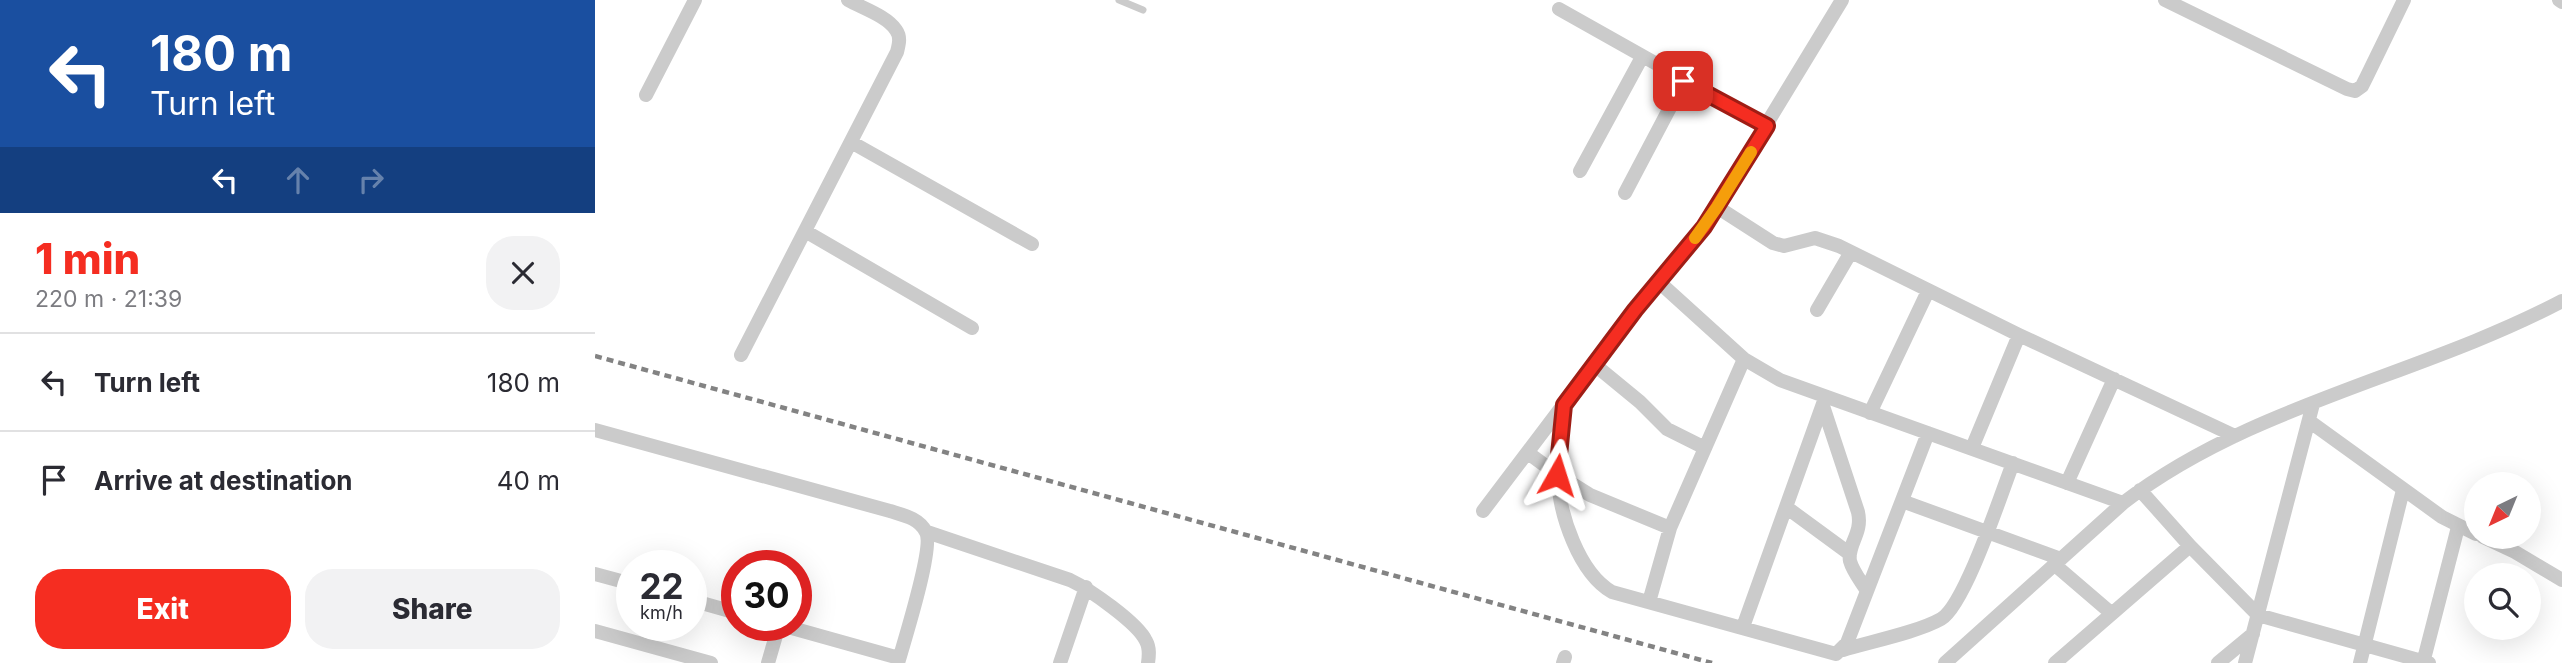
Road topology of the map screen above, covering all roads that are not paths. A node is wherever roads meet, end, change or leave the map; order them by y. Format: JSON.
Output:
{"nodes":[{"id":1,"x":695,"y":0,"type":"edge"},
{"id":2,"x":848,"y":0,"type":"edge"},
{"id":3,"x":1119,"y":0,"type":"edge"},
{"id":4,"x":1842,"y":0,"type":"edge"},
{"id":5,"x":2165,"y":0,"type":"edge"},
{"id":6,"x":2404,"y":0,"type":"edge"},
{"id":7,"x":1559,"y":9,"type":"dead end"},
{"id":8,"x":1143,"y":10,"type":"dead end"},
{"id":9,"x":1641,"y":57,"type":"junction"},
{"id":10,"x":1683,"y":81,"type":"junction"},
{"id":11,"x":646,"y":96,"type":"dead end"},
{"id":12,"x":1767,"y":126,"type":"junction"},
{"id":13,"x":851,"y":142,"type":"junction"},
{"id":14,"x":1580,"y":171,"type":"dead end"},
{"id":15,"x":1626,"y":193,"type":"dead end"},
{"id":16,"x":1717,"y":207,"type":"junction"},
{"id":17,"x":805,"y":231,"type":"junction"},
{"id":18,"x":1032,"y":244,"type":"dead end"},
{"id":19,"x":1851,"y":252,"type":"junction"},
{"id":20,"x":1659,"y":282,"type":"junction"},
{"id":21,"x":1928,"y":291,"type":"junction"},
{"id":22,"x":2562,"y":301,"type":"edge"},
{"id":23,"x":1818,"y":310,"type":"dead end"},
{"id":24,"x":972,"y":328,"type":"dead end"},
{"id":25,"x":2019,"y":335,"type":"junction"},
{"id":26,"x":741,"y":355,"type":"dead end"},
{"id":27,"x":1744,"y":359,"type":"junction"},
{"id":28,"x":1595,"y":365,"type":"junction"},
{"id":29,"x":2114,"y":379,"type":"junction"},
{"id":30,"x":1824,"y":402,"type":"junction"},
{"id":31,"x":2313,"y":404,"type":"junction"},
{"id":32,"x":1564,"y":405,"type":"junction"},
{"id":33,"x":1870,"y":413,"type":"junction"},
{"id":34,"x":2309,"y":421,"type":"junction"},
{"id":35,"x":595,"y":430,"type":"edge"},
{"id":36,"x":1928,"y":433,"type":"junction"},
{"id":37,"x":2235,"y":436,"type":"junction"},
{"id":38,"x":1705,"y":448,"type":"junction"},
{"id":39,"x":1972,"y":449,"type":"junction"},
{"id":40,"x":1528,"y":453,"type":"junction"},
{"id":41,"x":2013,"y":463,"type":"junction"},
{"id":42,"x":1557,"y":475,"type":"junction"},
{"id":43,"x":2067,"y":483,"type":"junction"},
{"id":44,"x":2140,"y":490,"type":"junction"},
{"id":45,"x":2403,"y":490,"type":"junction"},
{"id":46,"x":1902,"y":500,"type":"junction"},
{"id":47,"x":2123,"y":503,"type":"junction"},
{"id":48,"x":1786,"y":507,"type":"junction"},
{"id":49,"x":1483,"y":511,"type":"dead end"},
{"id":50,"x":2458,"y":527,"type":"junction"},
{"id":51,"x":1670,"y":528,"type":"junction"},
{"id":52,"x":2464,"y":529,"type":"edge"},
{"id":53,"x":927,"y":532,"type":"junction"},
{"id":54,"x":1987,"y":532,"type":"junction"},
{"id":55,"x":2190,"y":546,"type":"junction"},
{"id":56,"x":2511,"y":550,"type":"edge"},
{"id":57,"x":1850,"y":554,"type":"junction"},
{"id":58,"x":2058,"y":562,"type":"junction"},
{"id":59,"x":595,"y":575,"type":"edge"},
{"id":60,"x":616,"y":580,"type":"edge"},
{"id":61,"x":2562,"y":580,"type":"edge"},
{"id":62,"x":1086,"y":587,"type":"junction"},
{"id":63,"x":1867,"y":591,"type":"junction"},
{"id":64,"x":1649,"y":602,"type":"junction"},
{"id":65,"x":2111,"y":613,"type":"junction"},
{"id":66,"x":2258,"y":615,"type":"junction"},
{"id":67,"x":1743,"y":627,"type":"junction"},
{"id":68,"x":595,"y":631,"type":"edge"},
{"id":69,"x":2254,"y":633,"type":"junction"},
{"id":70,"x":812,"y":634,"type":"edge"},
{"id":71,"x":775,"y":641,"type":"edge"},
{"id":72,"x":2365,"y":645,"type":"junction"},
{"id":73,"x":1843,"y":650,"type":"junction"},
{"id":74,"x":899,"y":660,"type":"edge"},
{"id":75,"x":2426,"y":662,"type":"edge"},
{"id":76,"x":711,"y":663,"type":"edge"},
{"id":77,"x":768,"y":663,"type":"edge"},
{"id":78,"x":1061,"y":663,"type":"edge"},
{"id":79,"x":1148,"y":663,"type":"edge"},
{"id":80,"x":1945,"y":663,"type":"edge"},
{"id":81,"x":2055,"y":663,"type":"edge"},
{"id":82,"x":2218,"y":663,"type":"edge"},
{"id":83,"x":2245,"y":663,"type":"edge"},
{"id":84,"x":2360,"y":663,"type":"edge"}],
"edges":[{"from":1,"to":11,"type":"street"},
{"from":2,"to":13,"type":"street"},
{"from":3,"to":8,"type":"lane"},
{"from":4,"to":12,"type":"street"},
{"from":5,"to":6,"type":"street"},
{"from":7,"to":9,"type":"street"},
{"from":9,"to":10,"type":"street"},
{"from":9,"to":14,"type":"street"},
{"from":10,"to":12,"type":"street"},
{"from":10,"to":15,"type":"street"},
{"from":12,"to":16,"type":"street"},
{"from":13,"to":17,"type":"street"},
{"from":13,"to":18,"type":"street"},
{"from":16,"to":19,"type":"street"},
{"from":16,"to":20,"type":"street"},
{"from":17,"to":24,"type":"street"},
{"from":17,"to":26,"type":"street"},
{"from":19,"to":21,"type":"street"},
{"from":19,"to":23,"type":"street"},
{"from":20,"to":27,"type":"street"},
{"from":20,"to":28,"type":"street"},
{"from":21,"to":25,"type":"street"},
{"from":21,"to":33,"type":"street"},
{"from":22,"to":31,"type":"street"},
{"from":25,"to":29,"type":"street"},
{"from":25,"to":39,"type":"street"},
{"from":27,"to":30,"type":"street"},
{"from":27,"to":38,"type":"street"},
{"from":28,"to":32,"type":"street"},
{"from":28,"to":38,"type":"street"},
{"from":29,"to":37,"type":"street"},
{"from":29,"to":43,"type":"street"},
{"from":30,"to":33,"type":"street"},
{"from":30,"to":48,"type":"street"},
{"from":30,"to":57,"type":"street"},
{"from":31,"to":34,"type":"street"},
{"from":31,"to":37,"type":"street"},
{"from":32,"to":40,"type":"street"},
{"from":32,"to":42,"type":"street"},
{"from":33,"to":36,"type":"street"},
{"from":34,"to":45,"type":"street"},
{"from":34,"to":66,"type":"street"},
{"from":35,"to":53,"type":"street"},
{"from":36,"to":39,"type":"street"},
{"from":36,"to":46,"type":"street"},
{"from":37,"to":44,"type":"street"},
{"from":38,"to":51,"type":"street"},
{"from":39,"to":41,"type":"street"},
{"from":40,"to":42,"type":"street"},
{"from":40,"to":49,"type":"street"},
{"from":41,"to":43,"type":"street"},
{"from":41,"to":54,"type":"street"},
{"from":42,"to":51,"type":"street"},
{"from":42,"to":64,"type":"street"},
{"from":43,"to":47,"type":"street"},
{"from":44,"to":47,"type":"street"},
{"from":44,"to":55,"type":"street"},
{"from":45,"to":50,"type":"street"},
{"from":45,"to":72,"type":"street"},
{"from":46,"to":54,"type":"street"},
{"from":46,"to":63,"type":"street"},
{"from":47,"to":58,"type":"street"},
{"from":48,"to":57,"type":"street"},
{"from":48,"to":67,"type":"street"},
{"from":50,"to":52,"type":"street"},
{"from":50,"to":75,"type":"street"},
{"from":51,"to":64,"type":"street"},
{"from":53,"to":62,"type":"street"},
{"from":53,"to":74,"type":"street"},
{"from":54,"to":58,"type":"street"},
{"from":54,"to":73,"type":"street"},
{"from":55,"to":65,"type":"street"},
{"from":55,"to":66,"type":"street"},
{"from":56,"to":61,"type":"street"},
{"from":57,"to":63,"type":"street"},
{"from":58,"to":65,"type":"street"},
{"from":58,"to":80,"type":"street"},
{"from":59,"to":60,"type":"street"},
{"from":62,"to":78,"type":"street"},
{"from":62,"to":79,"type":"street"},
{"from":63,"to":73,"type":"street"},
{"from":64,"to":67,"type":"street"},
{"from":65,"to":81,"type":"street"},
{"from":66,"to":69,"type":"street"},
{"from":66,"to":72,"type":"street"},
{"from":67,"to":73,"type":"street"},
{"from":68,"to":76,"type":"street"},
{"from":69,"to":82,"type":"street"},
{"from":69,"to":83,"type":"street"},
{"from":70,"to":74,"type":"street"},
{"from":71,"to":77,"type":"street"},
{"from":72,"to":75,"type":"street"},
{"from":72,"to":84,"type":"street"}]}
